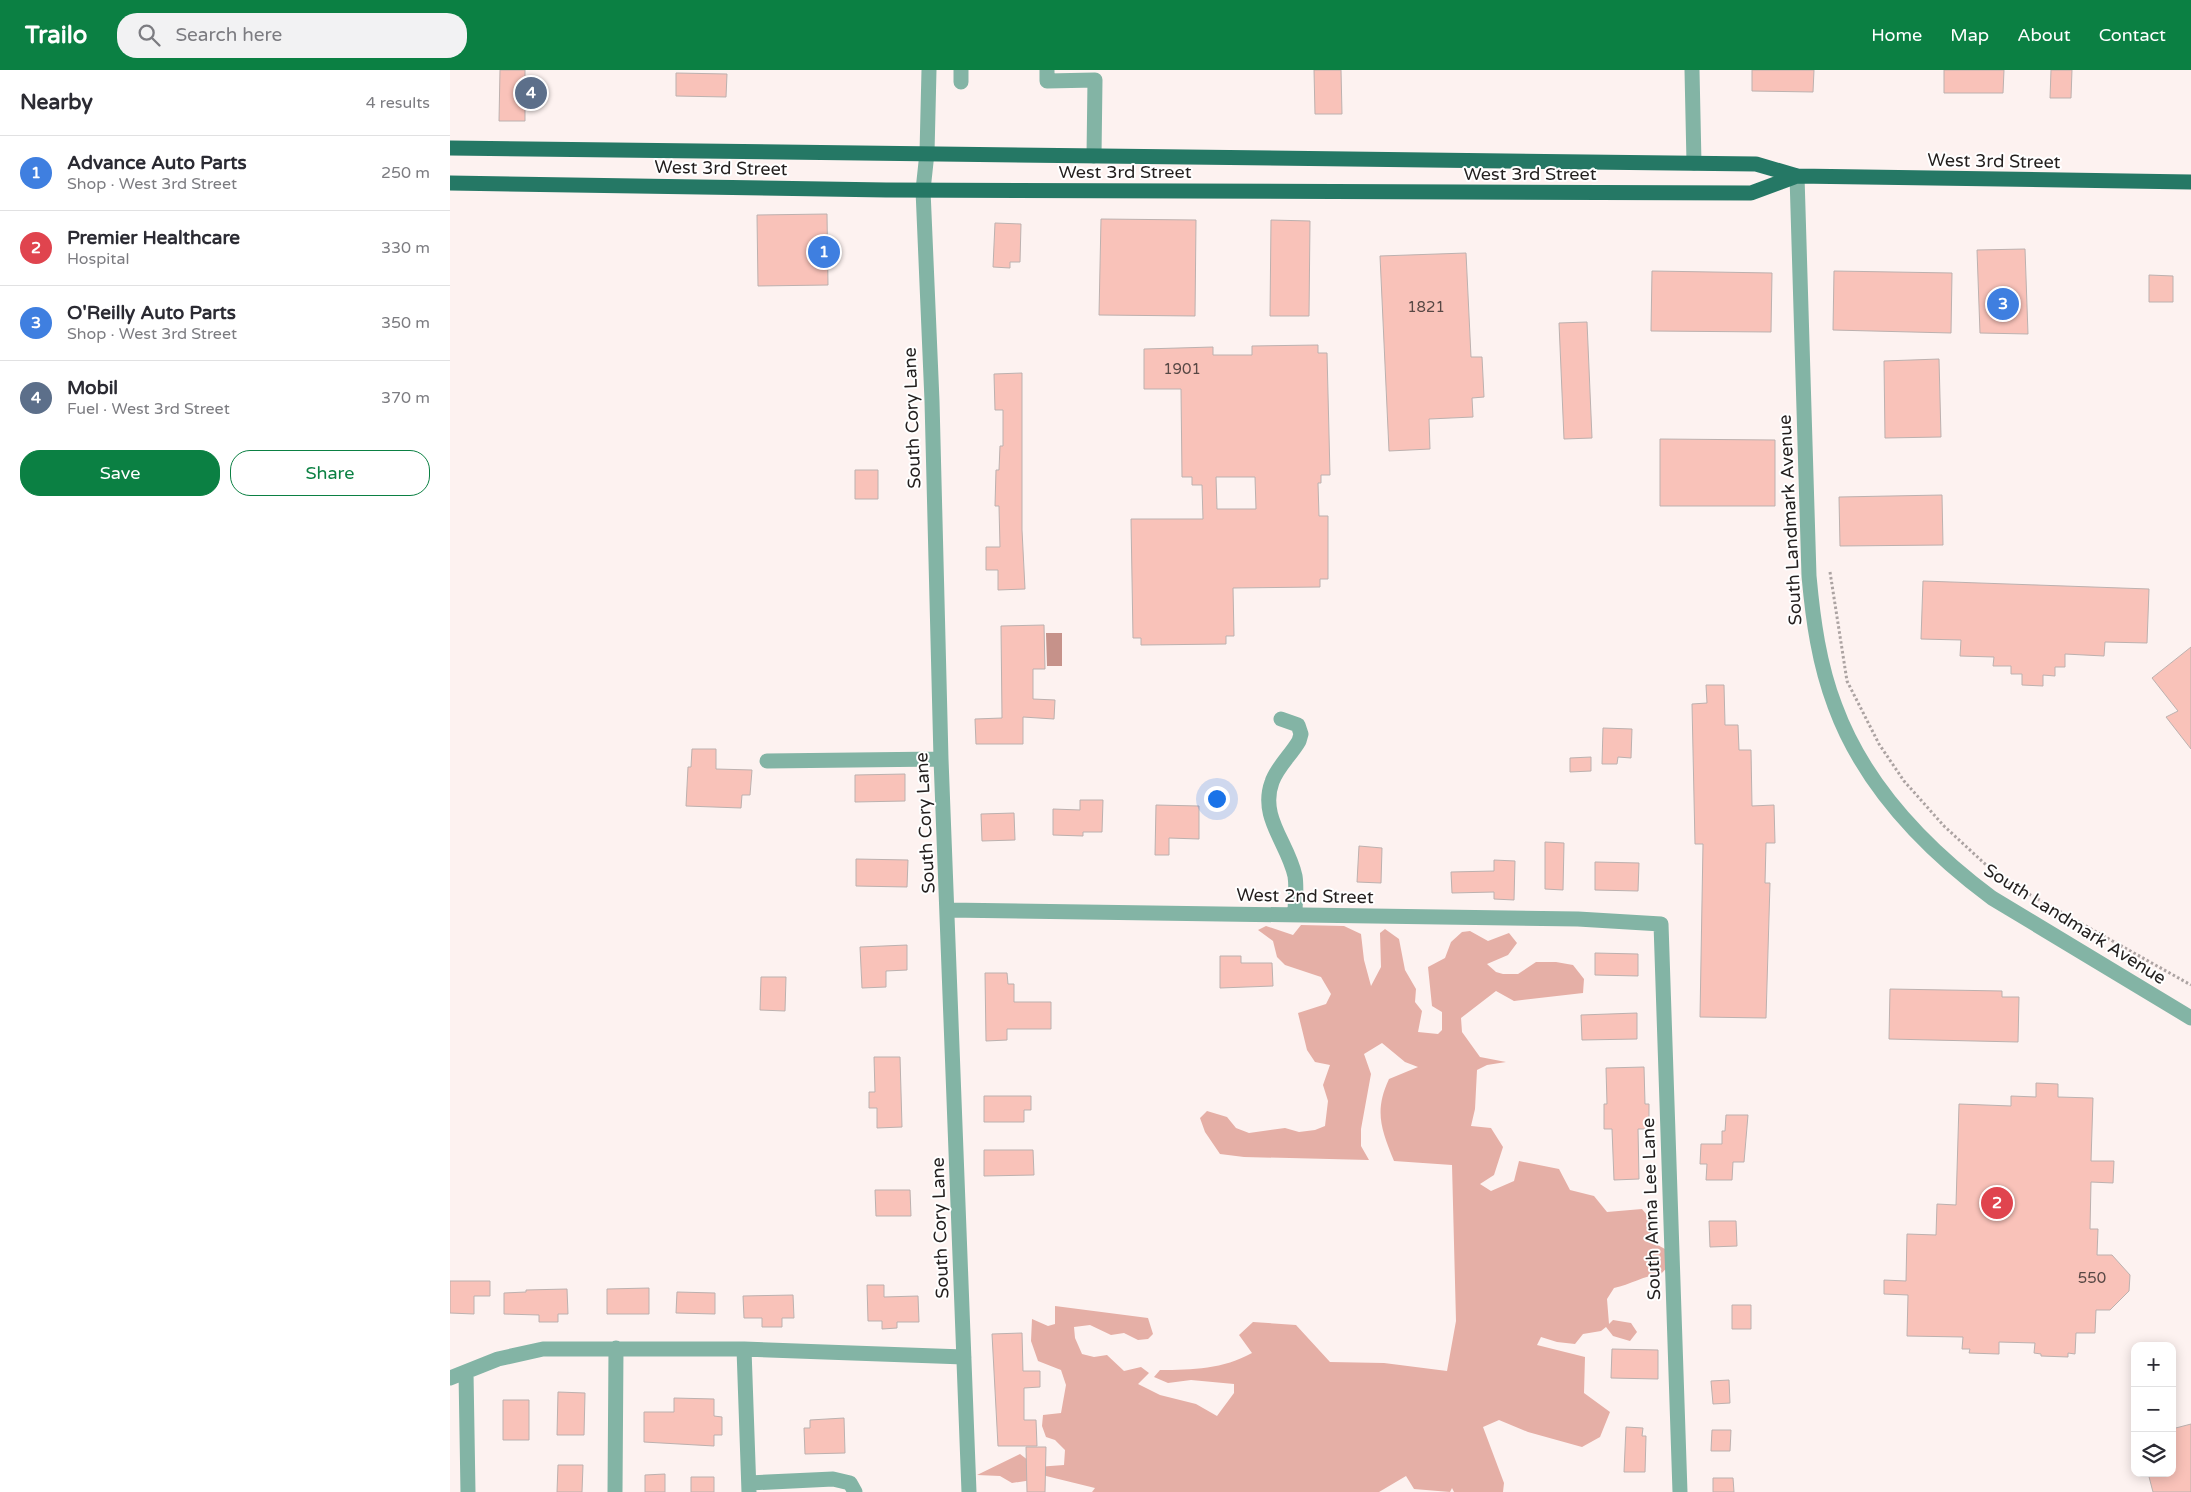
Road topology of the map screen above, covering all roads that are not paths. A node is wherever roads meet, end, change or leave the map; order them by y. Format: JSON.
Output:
{"nodes":[{"id":1,"x":929,"y":70,"type":"edge"},
{"id":2,"x":1047,"y":70,"type":"edge"},
{"id":3,"x":1692,"y":70,"type":"edge"},
{"id":4,"x":1095,"y":75,"type":"edge"},
{"id":5,"x":450,"y":148,"type":"edge"},
{"id":6,"x":502,"y":148,"type":"junction"},
{"id":7,"x":927,"y":153,"type":"junction"},
{"id":8,"x":450,"y":155,"type":"edge"},
{"id":9,"x":1094,"y":156,"type":"junction"},
{"id":10,"x":1694,"y":163,"type":"junction"},
{"id":11,"x":1797,"y":176,"type":"junction"},
{"id":12,"x":450,"y":182,"type":"edge"},
{"id":13,"x":2191,"y":182,"type":"edge"},
{"id":14,"x":923,"y":190,"type":"junction"},
{"id":15,"x":1281,"y":720,"type":"dead end"},
{"id":16,"x":941,"y":759,"type":"junction"},
{"id":17,"x":766,"y":761,"type":"dead end"},
{"id":18,"x":948,"y":910,"type":"junction"},
{"id":19,"x":1295,"y":914,"type":"junction"},
{"id":20,"x":1661,"y":924,"type":"joint"},
{"id":21,"x":2191,"y":1018,"type":"edge"},
{"id":22,"x":616,"y":1348,"type":"junction"},
{"id":23,"x":744,"y":1349,"type":"junction"},
{"id":24,"x":964,"y":1356,"type":"junction"},
{"id":25,"x":466,"y":1372,"type":"junction"},
{"id":26,"x":450,"y":1378,"type":"edge"},
{"id":27,"x":749,"y":1488,"type":"edge"},
{"id":28,"x":468,"y":1492,"type":"edge"},
{"id":29,"x":615,"y":1492,"type":"edge"},
{"id":30,"x":855,"y":1492,"type":"edge"},
{"id":31,"x":969,"y":1492,"type":"edge"},
{"id":32,"x":1680,"y":1492,"type":"edge"}],
"edges":[{"from":1,"to":7,"type":"street","name":"South Cory Lane"},
{"from":2,"to":4,"type":"street"},
{"from":3,"to":10,"type":"street"},
{"from":4,"to":9,"type":"street"},
{"from":5,"to":6,"type":"main road","name":"West 3rd Street"},
{"from":6,"to":7,"type":"main road","name":"West 3rd Street"},
{"from":6,"to":8,"type":"main road"},
{"from":7,"to":9,"type":"main road","name":"West 3rd Street"},
{"from":7,"to":14,"type":"street","name":"South Cory Lane"},
{"from":9,"to":10,"type":"main road","name":"West 3rd Street"},
{"from":10,"to":11,"type":"main road","name":"West 3rd Street"},
{"from":11,"to":13,"type":"main road","name":"West 3rd Street"},
{"from":11,"to":14,"type":"main road","name":"West 3rd Street"},
{"from":11,"to":21,"type":"street","name":"South Landmark Avenue"},
{"from":12,"to":14,"type":"main road","name":"West 3rd Street"},
{"from":14,"to":16,"type":"street","name":"South Cory Lane"},
{"from":15,"to":19,"type":"street"},
{"from":16,"to":17,"type":"street"},
{"from":16,"to":18,"type":"street","name":"South Cory Lane"},
{"from":18,"to":19,"type":"street","name":"West 2nd Street"},
{"from":18,"to":24,"type":"street","name":"South Cory Lane"},
{"from":19,"to":20,"type":"street","name":"West 2nd Street"},
{"from":20,"to":32,"type":"street","name":"South Anna Lee Lane"},
{"from":22,"to":23,"type":"street"},
{"from":22,"to":25,"type":"street"},
{"from":22,"to":29,"type":"street"},
{"from":23,"to":24,"type":"street"},
{"from":23,"to":27,"type":"street"},
{"from":24,"to":31,"type":"street","name":"South Cory Lane"},
{"from":25,"to":26,"type":"street"},
{"from":25,"to":28,"type":"street"},
{"from":27,"to":30,"type":"street"}]}
